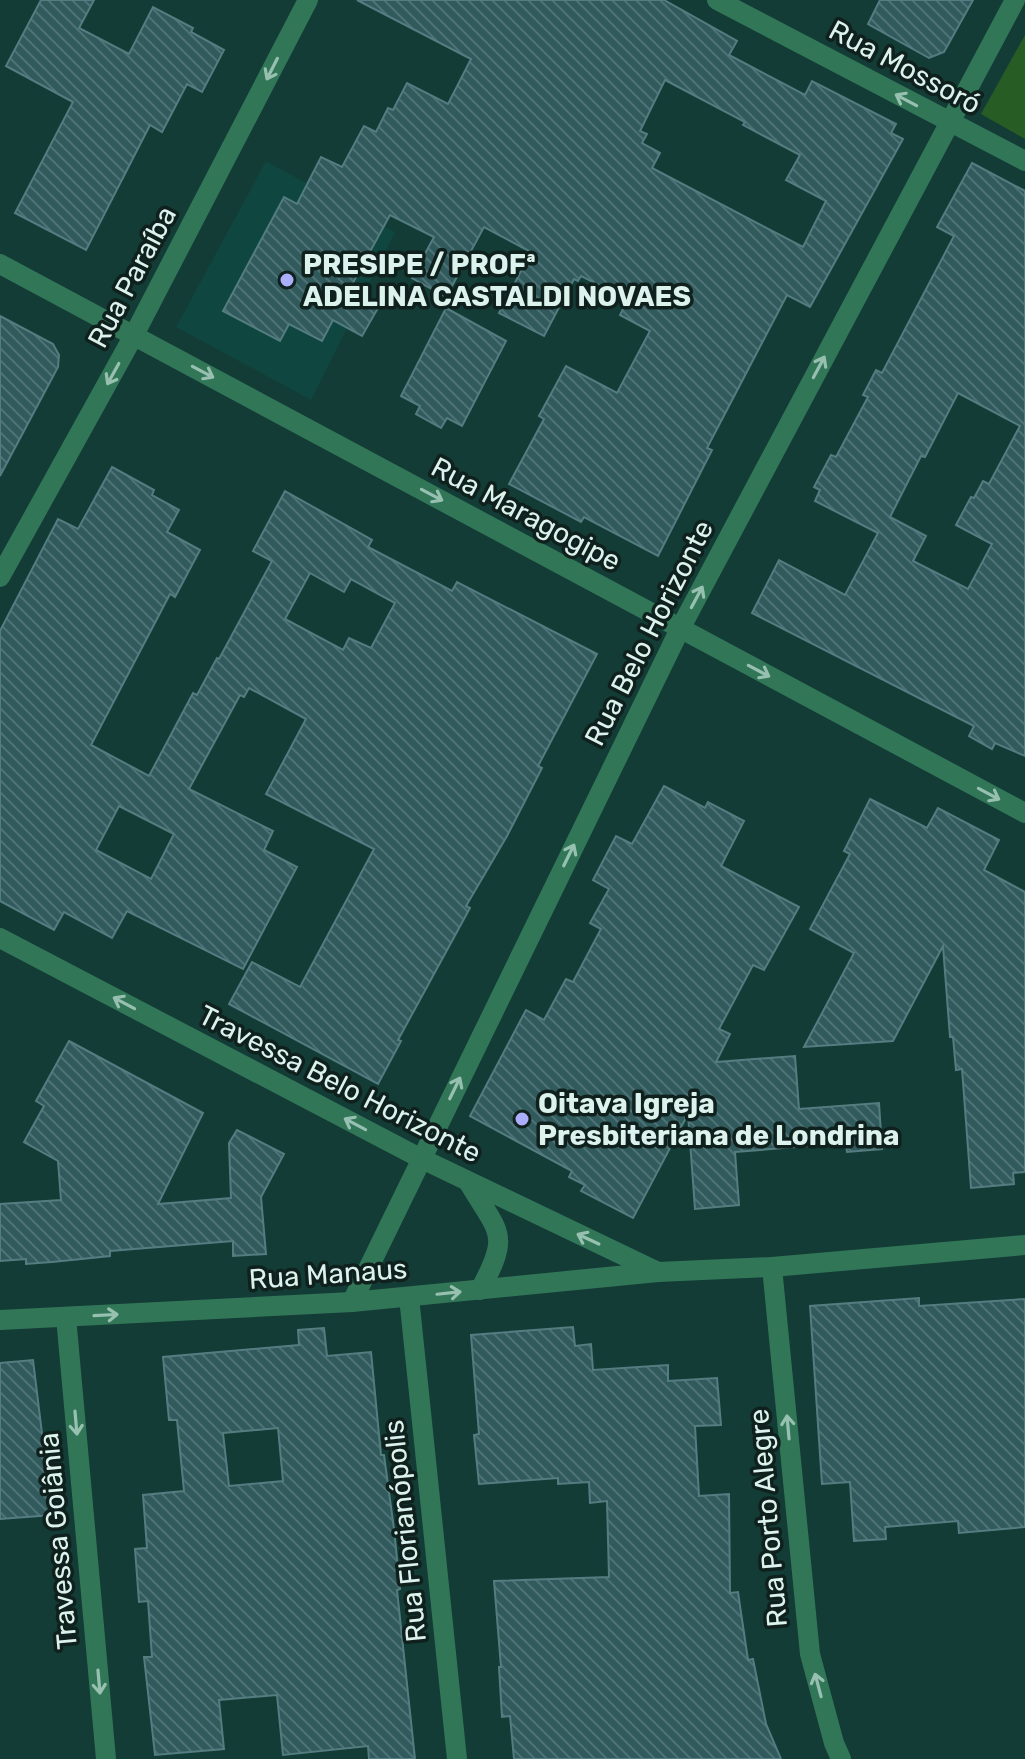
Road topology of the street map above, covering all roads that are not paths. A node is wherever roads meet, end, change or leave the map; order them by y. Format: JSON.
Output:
{"nodes":[{"id":1,"x":308,"y":0,"type":"edge"},
{"id":2,"x":717,"y":0,"type":"edge"},
{"id":3,"x":1015,"y":0,"type":"edge"},
{"id":4,"x":948,"y":122,"type":"junction"},
{"id":5,"x":1025,"y":161,"type":"edge"},
{"id":6,"x":0,"y":264,"type":"edge"},
{"id":7,"x":134,"y":335,"type":"junction"},
{"id":8,"x":0,"y":577,"type":"edge"},
{"id":9,"x":680,"y":629,"type":"junction"},
{"id":10,"x":1025,"y":813,"type":"edge"},
{"id":11,"x":0,"y":938,"type":"edge"},
{"id":12,"x":420,"y":1158,"type":"junction"},
{"id":13,"x":468,"y":1182,"type":"junction"},
{"id":14,"x":1025,"y":1245,"type":"edge"},
{"id":15,"x":772,"y":1267,"type":"junction"},
{"id":16,"x":658,"y":1272,"type":"junction"},
{"id":17,"x":480,"y":1290,"type":"junction"},
{"id":18,"x":409,"y":1297,"type":"junction"},
{"id":19,"x":352,"y":1302,"type":"junction"},
{"id":20,"x":66,"y":1317,"type":"junction"},
{"id":21,"x":0,"y":1320,"type":"edge"},
{"id":22,"x":106,"y":1759,"type":"edge"},
{"id":23,"x":457,"y":1759,"type":"edge"},
{"id":24,"x":841,"y":1759,"type":"edge"}],
"edges":[{"from":1,"to":7,"type":"street","name":"Rua Paraíba","one_way":true},
{"from":4,"to":2,"type":"street","name":"Rua Mossoró","one_way":true},
{"from":3,"to":4,"type":"street","name":"Rua Belo Horizonte"},
{"from":4,"to":5,"type":"street","name":"Rua Mossoró"},
{"from":9,"to":4,"type":"street","name":"Rua Belo Horizonte","one_way":true},
{"from":6,"to":7,"type":"street","name":"Rua Maragogipe"},
{"from":7,"to":8,"type":"street","name":"Rua Paraíba","one_way":true},
{"from":7,"to":9,"type":"street","name":"Rua Maragogipe","one_way":true},
{"from":9,"to":10,"type":"street","name":"Rua Maragogipe","one_way":true},
{"from":12,"to":9,"type":"street","name":"Rua Belo Horizonte","one_way":true},
{"from":12,"to":11,"type":"street","name":"Travessa Belo Horizonte","one_way":true},
{"from":12,"to":13,"type":"street","name":"Travessa Belo Horizonte"},
{"from":12,"to":19,"type":"street","name":"Rua Belo Horizonte"},
{"from":16,"to":13,"type":"street","name":"Travessa Belo Horizonte","one_way":true},
{"from":13,"to":17,"type":"street"},
{"from":14,"to":15,"type":"street","name":"Rua Manaus"},
{"from":15,"to":16,"type":"street","name":"Rua Manaus"},
{"from":24,"to":15,"type":"street","name":"Rua Porto Alegre","one_way":true},
{"from":16,"to":17,"type":"street","name":"Rua Manaus"},
{"from":18,"to":17,"type":"street","name":"Rua Manaus","one_way":true},
{"from":18,"to":19,"type":"street","name":"Rua Manaus"},
{"from":18,"to":23,"type":"street","name":"Rua Florianópolis"},
{"from":20,"to":19,"type":"street","name":"Rua Manaus","one_way":true},
{"from":20,"to":21,"type":"street","name":"Rua Manaus"},
{"from":20,"to":22,"type":"street","name":"Travessa Goiânia","one_way":true}]}
